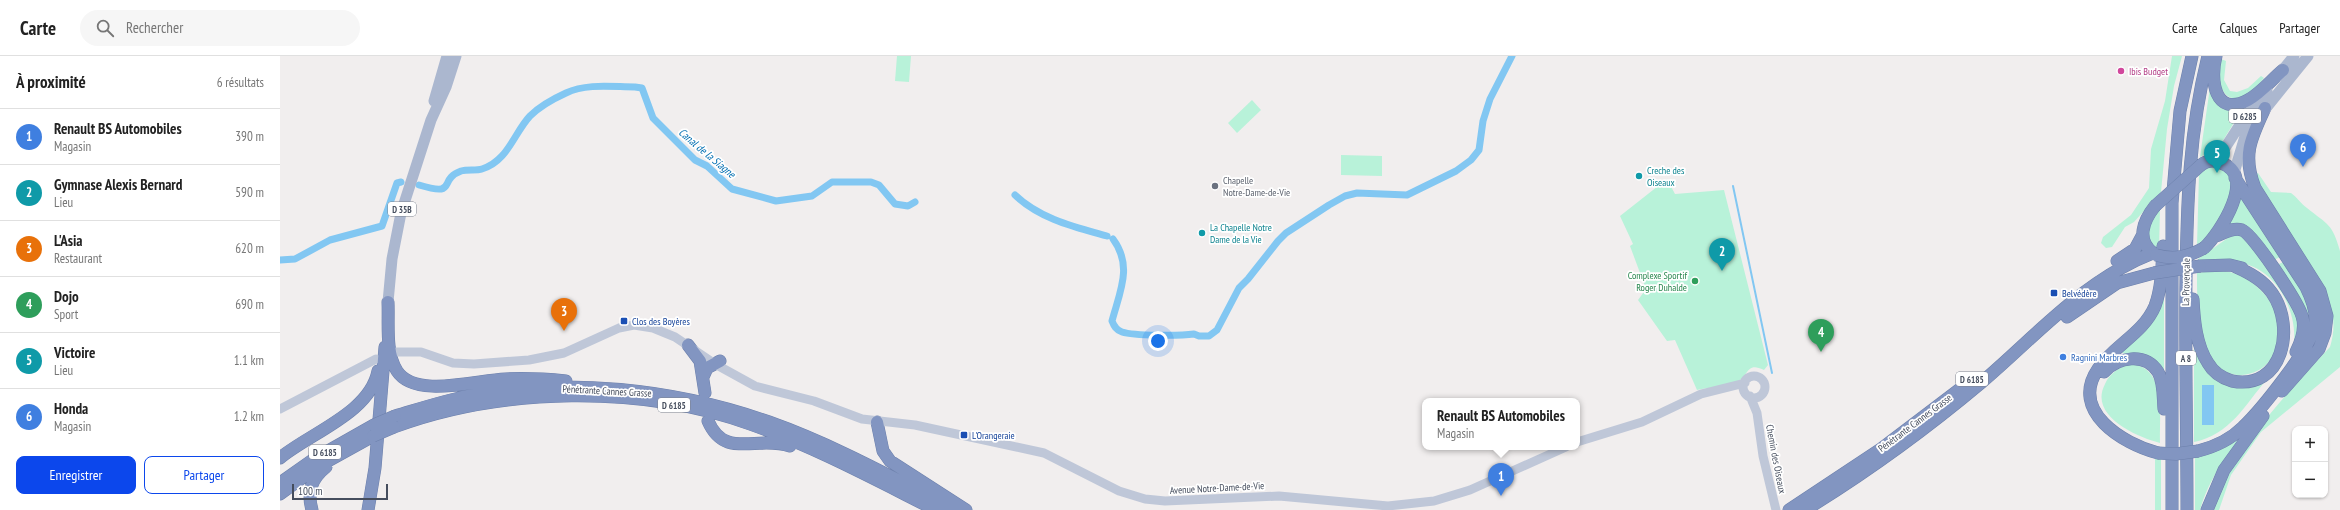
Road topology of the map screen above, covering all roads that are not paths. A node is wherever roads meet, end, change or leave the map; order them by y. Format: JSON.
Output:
{"nodes":[{"id":1,"x":447,"y":56,"type":"edge"},
{"id":2,"x":456,"y":56,"type":"edge"},
{"id":3,"x":2192,"y":56,"type":"edge"},
{"id":4,"x":2208,"y":56,"type":"edge"},
{"id":5,"x":2216,"y":56,"type":"edge"},
{"id":6,"x":2294,"y":56,"type":"edge"},
{"id":7,"x":2308,"y":56,"type":"edge"},
{"id":8,"x":2283,"y":70,"type":"junction"},
{"id":9,"x":2265,"y":108,"type":"junction"},
{"id":10,"x":431,"y":120,"type":"junction"},
{"id":11,"x":2248,"y":151,"type":"junction"},
{"id":12,"x":2238,"y":160,"type":"junction"},
{"id":13,"x":2205,"y":163,"type":"junction"},
{"id":14,"x":2235,"y":176,"type":"junction"},
{"id":15,"x":2173,"y":178,"type":"junction"},
{"id":16,"x":2187,"y":206,"type":"junction"},
{"id":17,"x":2142,"y":236,"type":"junction"},
{"id":18,"x":2216,"y":236,"type":"junction"},
{"id":19,"x":2154,"y":254,"type":"junction"},
{"id":20,"x":2236,"y":266,"type":"junction"},
{"id":21,"x":2310,"y":295,"type":"junction"},
{"id":22,"x":388,"y":302,"type":"junction"},
{"id":23,"x":688,"y":345,"type":"junction"},
{"id":24,"x":396,"y":352,"type":"dead end"},
{"id":25,"x":376,"y":359,"type":"dead end"},
{"id":26,"x":447,"y":360,"type":"junction"},
{"id":27,"x":718,"y":362,"type":"junction"},
{"id":28,"x":704,"y":377,"type":"junction"},
{"id":29,"x":1982,"y":382,"type":"junction"},
{"id":30,"x":1744,"y":383,"type":"junction"},
{"id":31,"x":643,"y":392,"type":"junction"},
{"id":32,"x":2282,"y":392,"type":"junction"},
{"id":33,"x":705,"y":393,"type":"dead end"},
{"id":34,"x":1748,"y":395,"type":"junction"},
{"id":35,"x":1761,"y":395,"type":"junction"},
{"id":36,"x":2260,"y":397,"type":"junction"},
{"id":37,"x":1692,"y":398,"type":"junction"},
{"id":38,"x":280,"y":409,"type":"edge"},
{"id":39,"x":1757,"y":413,"type":"junction"},
{"id":40,"x":708,"y":421,"type":"dead end"},
{"id":41,"x":394,"y":422,"type":"junction"},
{"id":42,"x":881,"y":426,"type":"junction"},
{"id":43,"x":373,"y":431,"type":"junction"},
{"id":44,"x":1580,"y":441,"type":"edge"},
{"id":45,"x":2197,"y":448,"type":"junction"},
{"id":46,"x":1559,"y":450,"type":"edge"},
{"id":47,"x":2158,"y":450,"type":"junction"},
{"id":48,"x":280,"y":458,"type":"edge"},
{"id":49,"x":375,"y":468,"type":"junction"},
{"id":50,"x":280,"y":483,"type":"edge"},
{"id":51,"x":2172,"y":485,"type":"junction"},
{"id":52,"x":890,"y":488,"type":"junction"},
{"id":53,"x":280,"y":494,"type":"edge"},
{"id":54,"x":312,"y":510,"type":"edge"},
{"id":55,"x":368,"y":510,"type":"edge"},
{"id":56,"x":374,"y":510,"type":"edge"},
{"id":57,"x":936,"y":510,"type":"edge"},
{"id":58,"x":956,"y":510,"type":"edge"},
{"id":59,"x":966,"y":510,"type":"edge"},
{"id":60,"x":1776,"y":510,"type":"edge"},
{"id":61,"x":1789,"y":510,"type":"edge"},
{"id":62,"x":1805,"y":510,"type":"edge"},
{"id":63,"x":2172,"y":510,"type":"edge"},
{"id":64,"x":2187,"y":510,"type":"edge"},
{"id":65,"x":2206,"y":510,"type":"edge"}],
"edges":[{"from":1,"to":10,"type":"main road","number":"D 35B"},
{"from":2,"to":10,"type":"main road","number":"D 35B"},
{"from":3,"to":15,"type":"highway","name":"La Provençale","number":"A 8"},
{"from":4,"to":16,"type":"highway","name":"La Provençale","number":"A 8"},
{"from":5,"to":8,"type":"highway"},
{"from":6,"to":8,"type":"main road","number":"D 6285"},
{"from":7,"to":9,"type":"main road","number":"D 6285"},
{"from":8,"to":13,"type":"main road","number":"D 6285"},
{"from":9,"to":11,"type":"highway"},
{"from":9,"to":12,"type":"main road","number":"D 6285"},
{"from":10,"to":22,"type":"main road","number":"D 35B"},
{"from":11,"to":12,"type":"main road"},
{"from":11,"to":32,"type":"highway"},
{"from":12,"to":14,"type":"main road","number":"D 6285"},
{"from":13,"to":14,"type":"highway"},
{"from":13,"to":17,"type":"highway","name":"Pénétrante Cannes Grasse","bridge":true},
{"from":14,"to":18,"type":"highway"},
{"from":14,"to":21,"type":"highway"},
{"from":15,"to":47,"type":"highway"},
{"from":15,"to":51,"type":"highway","name":"La Provençale","number":"A 8"},
{"from":16,"to":20,"type":"highway"},
{"from":16,"to":64,"type":"highway","name":"La Provençale","number":"A 8"},
{"from":17,"to":19,"type":"highway"},
{"from":17,"to":61,"type":"highway","name":"Pénétrante Cannes Grasse","number":"D 6185"},
{"from":18,"to":19,"type":"highway","bridge":true},
{"from":18,"to":36,"type":"highway"},
{"from":19,"to":29,"type":"highway","name":"Pénétrante Cannes Grasse","number":"D 6185"},
{"from":20,"to":29,"type":"highway","bridge":true},
{"from":20,"to":36,"type":"highway"},
{"from":21,"to":32,"type":"highway"},
{"from":21,"to":45,"type":"highway"},
{"from":22,"to":31,"type":"highway"},
{"from":22,"to":48,"type":"highway"},
{"from":22,"to":49,"type":"highway"},
{"from":23,"to":26,"type":"main road","name":"Avenue Notre-Dame-de-Vie"},
{"from":23,"to":27,"type":"main road","name":"Avenue Notre-Dame-de-Vie"},
{"from":23,"to":28,"type":"highway"},
{"from":24,"to":26,"type":"main road","name":"Avenue Notre-Dame-de-Vie"},
{"from":25,"to":38,"type":"main road"},
{"from":26,"to":27,"type":"main road","name":"Avenue Notre-Dame-de-Vie"},
{"from":27,"to":28,"type":"highway"},
{"from":27,"to":42,"type":"main road","name":"Avenue Notre-Dame-de-Vie"},
{"from":28,"to":33,"type":"highway"},
{"from":29,"to":62,"type":"highway","name":"Pénétrante Cannes Grasse","number":"D 6185"},
{"from":30,"to":34,"type":"main road"},
{"from":30,"to":35,"type":"main road"},
{"from":30,"to":37,"type":"main road"},
{"from":31,"to":41,"type":"highway","name":"Pénétrante Cannes Grasse","number":"D 6185"},
{"from":31,"to":58,"type":"highway","name":"Pénétrante Cannes Grasse","number":"D 6185"},
{"from":32,"to":65,"type":"highway"},
{"from":34,"to":35,"type":"main road"},
{"from":34,"to":37,"type":"main road"},
{"from":34,"to":39,"type":"main road","name":"Chemin des Oiseaux"},
{"from":35,"to":39,"type":"main road","name":"Chemin des Oiseaux"},
{"from":36,"to":45,"type":"highway"},
{"from":37,"to":44,"type":"main road"},
{"from":39,"to":60,"type":"main road","name":"Chemin des Oiseaux"},
{"from":40,"to":52,"type":"highway"},
{"from":41,"to":43,"type":"highway","name":"Pénétrante Cannes Grasse","number":"D 6185","bridge":true},
{"from":41,"to":52,"type":"highway","name":"Pénétrante Cannes Grasse","number":"D 6185"},
{"from":42,"to":46,"type":"main road","name":"Avenue Notre-Dame-de-Vie"},
{"from":42,"to":59,"type":"highway"},
{"from":43,"to":50,"type":"highway","name":"Pénétrante Cannes Grasse","number":"D 6185"},
{"from":43,"to":53,"type":"highway","name":"Pénétrante Cannes Grasse","number":"D 6185"},
{"from":43,"to":54,"type":"highway"},
{"from":45,"to":47,"type":"highway","bridge":true},
{"from":47,"to":51,"type":"highway"},
{"from":49,"to":55,"type":"highway"},
{"from":49,"to":56,"type":"highway"},
{"from":51,"to":63,"type":"highway","name":"La Provençale","number":"A 8"},
{"from":52,"to":57,"type":"highway","name":"Pénétrante Cannes Grasse","number":"D 6185"}]}
